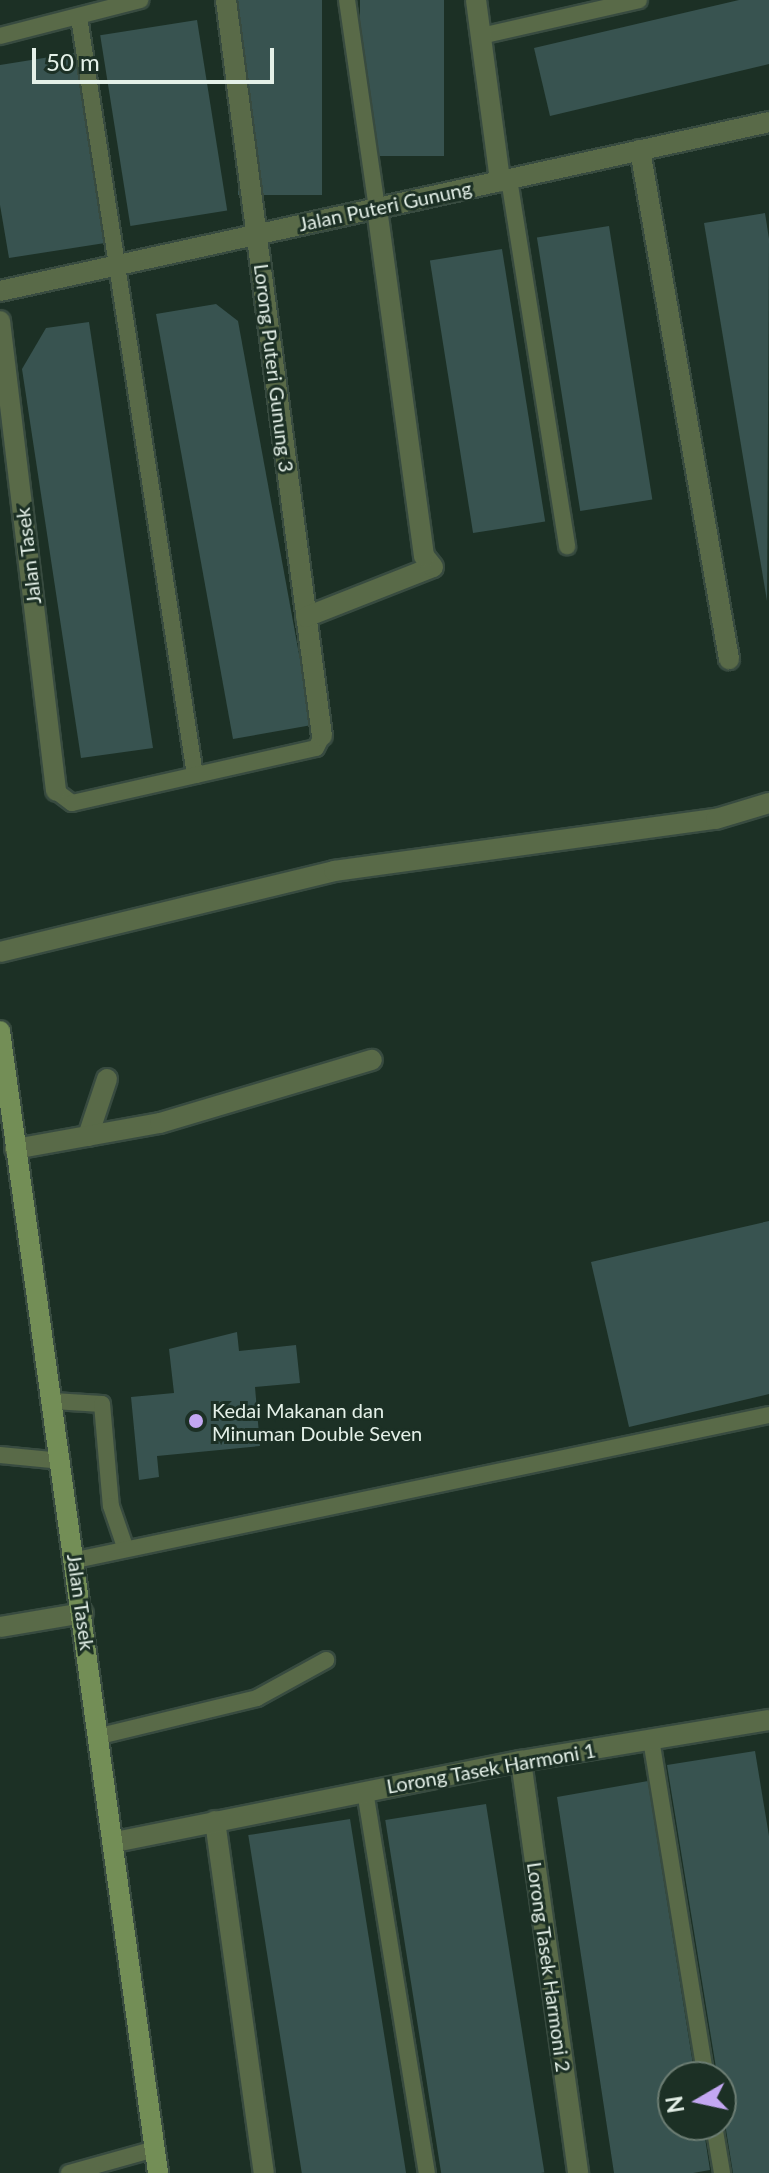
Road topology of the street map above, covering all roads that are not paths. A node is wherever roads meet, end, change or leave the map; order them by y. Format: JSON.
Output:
{"nodes":[{"id":1,"x":140,"y":0,"type":"edge"},
{"id":2,"x":226,"y":0,"type":"edge"},
{"id":3,"x":347,"y":0,"type":"edge"},
{"id":4,"x":476,"y":0,"type":"edge"},
{"id":5,"x":639,"y":0,"type":"edge"},
{"id":6,"x":96,"y":6,"type":"edge"},
{"id":7,"x":79,"y":17,"type":"junction"},
{"id":8,"x":0,"y":36,"type":"edge"},
{"id":9,"x":481,"y":36,"type":"junction"},
{"id":10,"x":769,"y":123,"type":"edge"},
{"id":11,"x":640,"y":150,"type":"junction"},
{"id":12,"x":504,"y":180,"type":"junction"},
{"id":13,"x":377,"y":208,"type":"junction"},
{"id":14,"x":257,"y":234,"type":"junction"},
{"id":15,"x":114,"y":266,"type":"junction"},
{"id":16,"x":0,"y":291,"type":"edge"},
{"id":17,"x":0,"y":321,"type":"edge"},
{"id":18,"x":567,"y":546,"type":"dead end"},
{"id":19,"x":306,"y":617,"type":"junction"},
{"id":20,"x":729,"y":659,"type":"dead end"},
{"id":21,"x":322,"y":736,"type":"joint"},
{"id":22,"x":195,"y":775,"type":"junction"},
{"id":23,"x":56,"y":791,"type":"joint"},
{"id":24,"x":769,"y":803,"type":"edge"},
{"id":25,"x":0,"y":952,"type":"edge"},
{"id":26,"x":0,"y":1031,"type":"edge"},
{"id":27,"x":372,"y":1060,"type":"dead end"},
{"id":28,"x":107,"y":1079,"type":"dead end"},
{"id":29,"x":9,"y":1136,"type":"edge"},
{"id":30,"x":88,"y":1136,"type":"junction"},
{"id":31,"x":53,"y":1401,"type":"junction"},
{"id":32,"x":769,"y":1415,"type":"edge"},
{"id":33,"x":0,"y":1455,"type":"edge"},
{"id":34,"x":62,"y":1461,"type":"junction"},
{"id":35,"x":125,"y":1547,"type":"junction"},
{"id":36,"x":76,"y":1560,"type":"junction"},
{"id":37,"x":83,"y":1613,"type":"junction"},
{"id":38,"x":0,"y":1627,"type":"edge"},
{"id":39,"x":326,"y":1660,"type":"dead end"},
{"id":40,"x":769,"y":1720,"type":"edge"},
{"id":41,"x":100,"y":1736,"type":"junction"},
{"id":42,"x":651,"y":1739,"type":"junction"},
{"id":43,"x":521,"y":1761,"type":"junction"},
{"id":44,"x":365,"y":1791,"type":"junction"},
{"id":45,"x":215,"y":1821,"type":"junction"},
{"id":46,"x":115,"y":1842,"type":"junction"},
{"id":47,"x":703,"y":2061,"type":"edge"},
{"id":48,"x":717,"y":2141,"type":"edge"},
{"id":49,"x":155,"y":2149,"type":"junction"},
{"id":50,"x":69,"y":2173,"type":"edge"},
{"id":51,"x":158,"y":2173,"type":"edge"},
{"id":52,"x":264,"y":2173,"type":"edge"},
{"id":53,"x":427,"y":2173,"type":"edge"},
{"id":54,"x":578,"y":2173,"type":"edge"},
{"id":55,"x":722,"y":2173,"type":"edge"}],
"edges":[{"from":1,"to":6,"type":"lane"},
{"from":2,"to":14,"type":"street","name":"Lorong Puteri Gunung 3"},
{"from":3,"to":13,"type":"lane"},
{"from":4,"to":9,"type":"street"},
{"from":5,"to":9,"type":"lane"},
{"from":6,"to":7,"type":"lane"},
{"from":7,"to":8,"type":"lane"},
{"from":7,"to":15,"type":"lane"},
{"from":9,"to":12,"type":"street"},
{"from":10,"to":11,"type":"street","name":"Jalan Puteri Gunung"},
{"from":11,"to":12,"type":"street","name":"Jalan Puteri Gunung"},
{"from":11,"to":20,"type":"street"},
{"from":12,"to":13,"type":"street","name":"Jalan Puteri Gunung"},
{"from":12,"to":18,"type":"lane"},
{"from":13,"to":14,"type":"street","name":"Jalan Puteri Gunung"},
{"from":13,"to":19,"type":"street"},
{"from":14,"to":15,"type":"street","name":"Jalan Puteri Gunung"},
{"from":14,"to":19,"type":"street","name":"Lorong Puteri Gunung 3"},
{"from":15,"to":16,"type":"street","name":"Jalan Puteri Gunung"},
{"from":15,"to":22,"type":"lane"},
{"from":17,"to":23,"type":"street","name":"Jalan Tasek"},
{"from":19,"to":21,"type":"street","name":"Lorong Puteri Gunung 3"},
{"from":21,"to":22,"type":"lane"},
{"from":22,"to":23,"type":"lane"},
{"from":24,"to":25,"type":"street"},
{"from":26,"to":29,"type":"main road","name":"Jalan Tasek"},
{"from":27,"to":30,"type":"street"},
{"from":28,"to":30,"type":"street"},
{"from":29,"to":30,"type":"street"},
{"from":29,"to":31,"type":"main road","name":"Jalan Tasek"},
{"from":31,"to":34,"type":"main road","name":"Jalan Tasek"},
{"from":31,"to":35,"type":"lane"},
{"from":32,"to":35,"type":"lane"},
{"from":33,"to":34,"type":"lane"},
{"from":34,"to":36,"type":"main road","name":"Jalan Tasek"},
{"from":35,"to":36,"type":"lane"},
{"from":36,"to":37,"type":"main road","name":"Jalan Tasek"},
{"from":37,"to":38,"type":"street"},
{"from":37,"to":41,"type":"main road","name":"Jalan Tasek"},
{"from":39,"to":41,"type":"lane"},
{"from":40,"to":42,"type":"street","name":"Lorong Tasek Harmoni 1"},
{"from":41,"to":46,"type":"main road","name":"Jalan Tasek"},
{"from":42,"to":43,"type":"street","name":"Lorong Tasek Harmoni 1"},
{"from":42,"to":47,"type":"lane"},
{"from":43,"to":44,"type":"street","name":"Lorong Tasek Harmoni 1"},
{"from":43,"to":54,"type":"street","name":"Lorong Tasek Harmoni 2"},
{"from":44,"to":45,"type":"street","name":"Lorong Tasek Harmoni 1"},
{"from":44,"to":53,"type":"lane"},
{"from":45,"to":46,"type":"street","name":"Lorong Tasek Harmoni 1"},
{"from":45,"to":52,"type":"street"},
{"from":46,"to":49,"type":"main road","name":"Jalan Tasek"},
{"from":48,"to":55,"type":"lane"},
{"from":49,"to":50,"type":"lane"},
{"from":49,"to":51,"type":"main road","name":"Jalan Tasek"}]}
